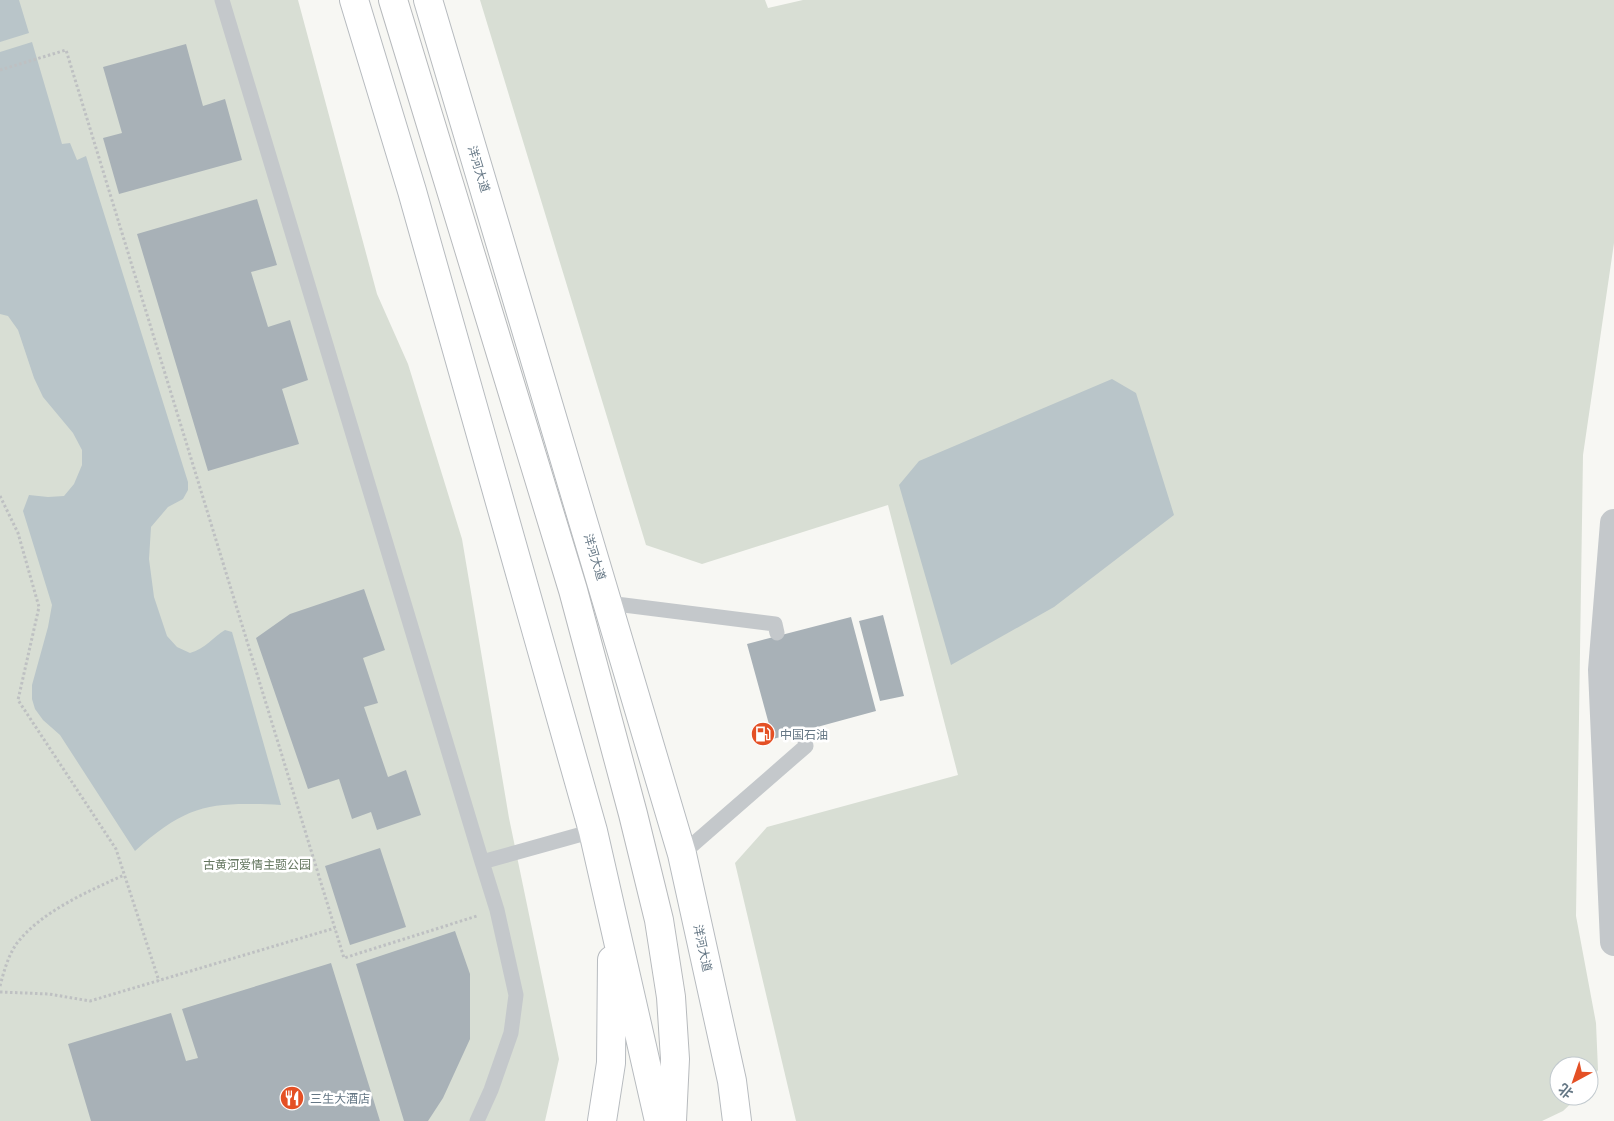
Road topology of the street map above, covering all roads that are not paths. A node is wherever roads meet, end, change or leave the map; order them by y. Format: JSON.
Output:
{"nodes":[{"id":1,"x":222,"y":0,"type":"edge"},
{"id":2,"x":354,"y":0,"type":"edge"},
{"id":3,"x":393,"y":0,"type":"edge"},
{"id":4,"x":428,"y":0,"type":"edge"},
{"id":5,"x":1614,"y":523,"type":"edge"},
{"id":6,"x":608,"y":603,"type":"junction"},
{"id":7,"x":777,"y":633,"type":"dead end"},
{"id":8,"x":804,"y":735,"type":"dead end"},
{"id":9,"x":593,"y":831,"type":"junction"},
{"id":10,"x":682,"y":854,"type":"junction"},
{"id":11,"x":482,"y":862,"type":"junction"},
{"id":12,"x":612,"y":911,"type":"junction"},
{"id":13,"x":1614,"y":942,"type":"edge"},
{"id":14,"x":732,"y":1081,"type":"junction"},
{"id":15,"x":477,"y":1121,"type":"edge"},
{"id":16,"x":602,"y":1121,"type":"edge"},
{"id":17,"x":660,"y":1121,"type":"edge"},
{"id":18,"x":672,"y":1121,"type":"edge"},
{"id":19,"x":737,"y":1121,"type":"edge"},
{"id":20,"x":748,"y":1121,"type":"edge"}],
"edges":[{"from":1,"to":11,"type":"lane"},
{"from":2,"to":9,"type":"main road"},
{"from":3,"to":18,"type":"main road"},
{"from":4,"to":6,"type":"main road","name":"洋河大道"},
{"from":5,"to":13,"type":"street"},
{"from":6,"to":7,"type":"lane"},
{"from":6,"to":10,"type":"main road","name":"洋河大道"},
{"from":8,"to":10,"type":"lane"},
{"from":9,"to":11,"type":"lane"},
{"from":9,"to":12,"type":"main road"},
{"from":10,"to":14,"type":"main road","name":"洋河大道"},
{"from":11,"to":15,"type":"lane"},
{"from":12,"to":16,"type":"main road"},
{"from":12,"to":17,"type":"main road"},
{"from":14,"to":19,"type":"main road","name":"洋河大道"},
{"from":14,"to":20,"type":"main road"}]}
